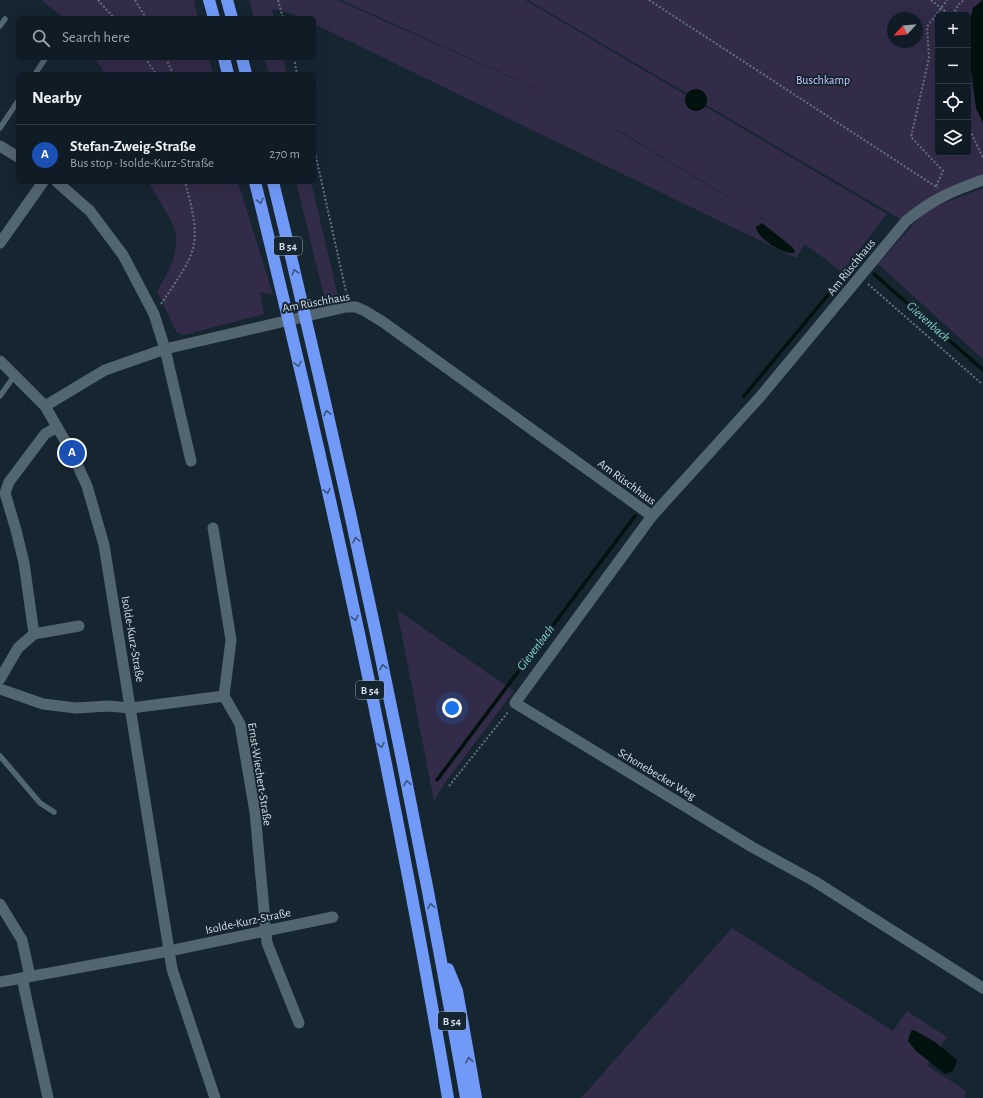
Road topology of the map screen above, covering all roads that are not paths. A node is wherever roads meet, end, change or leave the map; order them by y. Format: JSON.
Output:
{"nodes":[{"id":1,"x":209,"y":0,"type":"edge"},
{"id":2,"x":227,"y":0,"type":"edge"},
{"id":3,"x":233,"y":0,"type":"edge"},
{"id":4,"x":213,"y":16,"type":"edge"},
{"id":5,"x":232,"y":16,"type":"edge"},
{"id":6,"x":233,"y":16,"type":"edge"},
{"id":7,"x":5,"y":19,"type":"dead end"},
{"id":8,"x":0,"y":26,"type":"edge"},
{"id":9,"x":44,"y":60,"type":"edge"},
{"id":10,"x":224,"y":60,"type":"edge"},
{"id":11,"x":242,"y":60,"type":"edge"},
{"id":12,"x":36,"y":72,"type":"edge"},
{"id":13,"x":228,"y":72,"type":"edge"},
{"id":14,"x":246,"y":72,"type":"edge"},
{"id":15,"x":16,"y":103,"type":"edge"},
{"id":16,"x":0,"y":128,"type":"edge"},
{"id":17,"x":1,"y":148,"type":"edge"},
{"id":18,"x":16,"y":155,"type":"edge"},
{"id":19,"x":983,"y":180,"type":"edge"},
{"id":20,"x":42,"y":184,"type":"edge"},
{"id":21,"x":59,"y":184,"type":"edge"},
{"id":22,"x":255,"y":184,"type":"edge"},
{"id":23,"x":273,"y":184,"type":"edge"},
{"id":24,"x":0,"y":243,"type":"edge"},
{"id":25,"x":165,"y":349,"type":"junction"},
{"id":26,"x":0,"y":361,"type":"edge"},
{"id":27,"x":16,"y":375,"type":"junction"},
{"id":28,"x":0,"y":396,"type":"edge"},
{"id":29,"x":45,"y":406,"type":"junction"},
{"id":30,"x":57,"y":427,"type":"junction"},
{"id":31,"x":191,"y":461,"type":"dead end"},
{"id":32,"x":652,"y":516,"type":"junction"},
{"id":33,"x":213,"y":528,"type":"dead end"},
{"id":34,"x":80,"y":626,"type":"dead end"},
{"id":35,"x":34,"y":634,"type":"junction"},
{"id":36,"x":0,"y":679,"type":"edge"},
{"id":37,"x":0,"y":688,"type":"edge"},
{"id":38,"x":224,"y":696,"type":"junction"},
{"id":39,"x":131,"y":708,"type":"junction"},
{"id":40,"x":0,"y":756,"type":"edge"},
{"id":41,"x":54,"y":812,"type":"dead end"},
{"id":42,"x":0,"y":904,"type":"edge"},
{"id":43,"x":333,"y":917,"type":"dead end"},
{"id":44,"x":265,"y":931,"type":"junction"},
{"id":45,"x":438,"y":945,"type":"junction"},
{"id":46,"x":169,"y":951,"type":"junction"},
{"id":47,"x":26,"y":977,"type":"junction"},
{"id":48,"x":0,"y":982,"type":"edge"},
{"id":49,"x":983,"y":988,"type":"edge"},
{"id":50,"x":299,"y":1023,"type":"dead end"},
{"id":51,"x":48,"y":1098,"type":"edge"},
{"id":52,"x":215,"y":1098,"type":"edge"},
{"id":53,"x":448,"y":1098,"type":"edge"},
{"id":54,"x":466,"y":1098,"type":"edge"},
{"id":55,"x":476,"y":1098,"type":"edge"}],
"edges":[{"from":1,"to":4,"type":"highway"},
{"from":2,"to":5,"type":"highway"},
{"from":3,"to":6,"type":"highway"},
{"from":7,"to":8,"type":"lane"},
{"from":9,"to":12,"type":"lane"},
{"from":10,"to":13,"type":"highway"},
{"from":11,"to":14,"type":"highway"},
{"from":15,"to":16,"type":"lane"},
{"from":17,"to":18,"type":"street"},
{"from":19,"to":32,"type":"street","name":"Am Rüschhaus"},
{"from":20,"to":24,"type":"street"},
{"from":21,"to":25,"type":"street"},
{"from":22,"to":53,"type":"highway","number":"B 54","one_way":true},
{"from":45,"to":23,"type":"highway","number":"B 54","one_way":true},
{"from":25,"to":29,"type":"street","name":"Am Rüschhaus"},
{"from":25,"to":31,"type":"street"},
{"from":25,"to":32,"type":"street","name":"Am Rüschhaus"},
{"from":26,"to":27,"type":"street","name":"Isolde-Kurz-Straße"},
{"from":27,"to":28,"type":"lane"},
{"from":27,"to":29,"type":"street","name":"Isolde-Kurz-Straße"},
{"from":29,"to":30,"type":"street","name":"Isolde-Kurz-Straße"},
{"from":30,"to":35,"type":"street"},
{"from":30,"to":39,"type":"street","name":"Isolde-Kurz-Straße"},
{"from":32,"to":49,"type":"street","name":"Schonebecker Weg"},
{"from":33,"to":38,"type":"street"},
{"from":34,"to":35,"type":"street"},
{"from":35,"to":36,"type":"street"},
{"from":37,"to":39,"type":"street"},
{"from":38,"to":39,"type":"street"},
{"from":38,"to":44,"type":"street","name":"Ernst-Wiechert-Straße"},
{"from":39,"to":46,"type":"street","name":"Isolde-Kurz-Straße"},
{"from":40,"to":41,"type":"lane"},
{"from":42,"to":47,"type":"street"},
{"from":43,"to":44,"type":"street","name":"Isolde-Kurz-Straße"},
{"from":44,"to":46,"type":"street","name":"Isolde-Kurz-Straße"},
{"from":44,"to":50,"type":"street","name":"Ernst-Wiechert-Straße"},
{"from":45,"to":54,"type":"highway","number":"B 54"},
{"from":55,"to":45,"type":"highway","one_way":true},
{"from":46,"to":47,"type":"street","name":"Isolde-Kurz-Straße"},
{"from":46,"to":52,"type":"street","name":"Isolde-Kurz-Straße"},
{"from":47,"to":48,"type":"street","name":"Isolde-Kurz-Straße"},
{"from":47,"to":51,"type":"street"}]}
